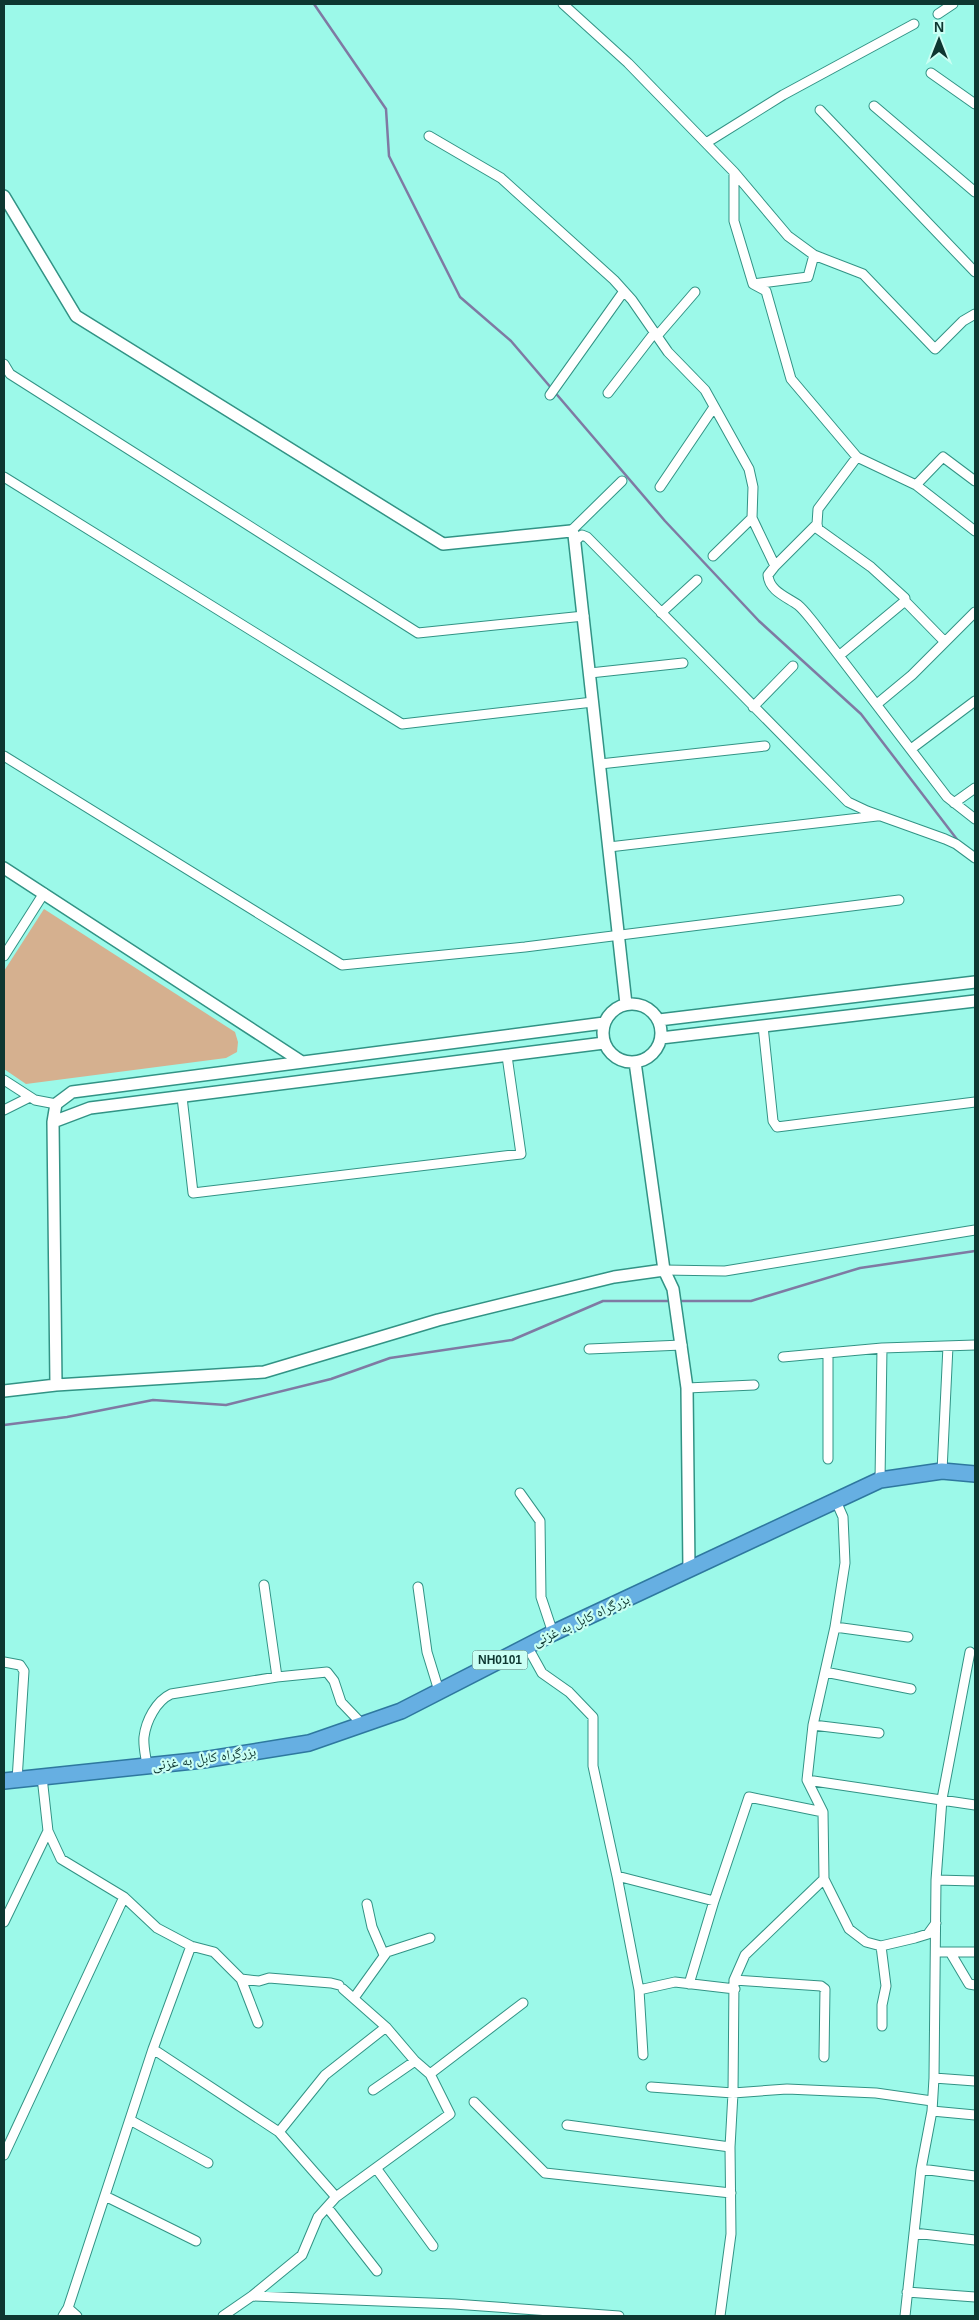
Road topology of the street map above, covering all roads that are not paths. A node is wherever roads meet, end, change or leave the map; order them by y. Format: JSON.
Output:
{"nodes":[{"id":1,"x":563,"y":4,"type":"edge"},
{"id":2,"x":953,"y":4,"type":"edge"},
{"id":3,"x":938,"y":14,"type":"dead end"},
{"id":4,"x":914,"y":24,"type":"dead end"},
{"id":5,"x":930,"y":73,"type":"dead end"},
{"id":6,"x":975,"y":104,"type":"edge"},
{"id":7,"x":874,"y":106,"type":"dead end"},
{"id":8,"x":820,"y":110,"type":"dead end"},
{"id":9,"x":429,"y":136,"type":"dead end"},
{"id":10,"x":706,"y":144,"type":"junction"},
{"id":11,"x":734,"y":172,"type":"junction"},
{"id":12,"x":975,"y":192,"type":"edge"},
{"id":13,"x":4,"y":196,"type":"edge"},
{"id":14,"x":814,"y":255,"type":"junction"},
{"id":15,"x":975,"y":272,"type":"edge"},
{"id":16,"x":753,"y":284,"type":"junction"},
{"id":17,"x":624,"y":291,"type":"junction"},
{"id":18,"x":695,"y":292,"type":"dead end"},
{"id":19,"x":975,"y":314,"type":"edge"},
{"id":20,"x":656,"y":334,"type":"junction"},
{"id":21,"x":4,"y":364,"type":"edge"},
{"id":22,"x":608,"y":393,"type":"dead end"},
{"id":23,"x":550,"y":395,"type":"dead end"},
{"id":24,"x":714,"y":407,"type":"junction"},
{"id":25,"x":857,"y":457,"type":"junction"},
{"id":26,"x":4,"y":477,"type":"edge"},
{"id":27,"x":622,"y":481,"type":"dead end"},
{"id":28,"x":975,"y":481,"type":"edge"},
{"id":29,"x":916,"y":485,"type":"junction"},
{"id":30,"x":660,"y":487,"type":"dead end"},
{"id":31,"x":752,"y":518,"type":"junction"},
{"id":32,"x":817,"y":524,"type":"junction"},
{"id":33,"x":975,"y":531,"type":"edge"},
{"id":34,"x":573,"y":535,"type":"junction"},
{"id":35,"x":713,"y":556,"type":"dead end"},
{"id":36,"x":775,"y":566,"type":"junction"},
{"id":37,"x":696,"y":580,"type":"dead end"},
{"id":38,"x":905,"y":601,"type":"junction"},
{"id":39,"x":975,"y":612,"type":"edge"},
{"id":40,"x":662,"y":613,"type":"junction"},
{"id":41,"x":584,"y":616,"type":"junction"},
{"id":42,"x":945,"y":642,"type":"junction"},
{"id":43,"x":840,"y":655,"type":"junction"},
{"id":44,"x":683,"y":664,"type":"dead end"},
{"id":45,"x":793,"y":666,"type":"dead end"},
{"id":46,"x":590,"y":673,"type":"junction"},
{"id":47,"x":975,"y":701,"type":"edge"},
{"id":48,"x":594,"y":702,"type":"junction"},
{"id":49,"x":877,"y":704,"type":"junction"},
{"id":50,"x":753,"y":707,"type":"junction"},
{"id":51,"x":765,"y":746,"type":"dead end"},
{"id":52,"x":911,"y":749,"type":"junction"},
{"id":53,"x":4,"y":756,"type":"edge"},
{"id":54,"x":600,"y":764,"type":"junction"},
{"id":55,"x":975,"y":788,"type":"edge"},
{"id":56,"x":954,"y":803,"type":"junction"},
{"id":57,"x":880,"y":816,"type":"junction"},
{"id":58,"x":975,"y":820,"type":"edge"},
{"id":59,"x":609,"y":847,"type":"junction"},
{"id":60,"x":975,"y":858,"type":"edge"},
{"id":61,"x":4,"y":868,"type":"edge"},
{"id":62,"x":44,"y":893,"type":"junction"},
{"id":63,"x":899,"y":900,"type":"dead end"},
{"id":64,"x":618,"y":935,"type":"junction"},
{"id":65,"x":4,"y":956,"type":"edge"},
{"id":66,"x":975,"y":982,"type":"edge"},
{"id":67,"x":975,"y":1001,"type":"edge"},
{"id":68,"x":626,"y":1004,"type":"junction"},
{"id":69,"x":658,"y":1020,"type":"junction"},
{"id":70,"x":604,"y":1023,"type":"junction"},
{"id":71,"x":763,"y":1026,"type":"junction"},
{"id":72,"x":661,"y":1038,"type":"junction"},
{"id":73,"x":604,"y":1043,"type":"junction"},
{"id":74,"x":507,"y":1056,"type":"junction"},
{"id":75,"x":302,"y":1062,"type":"junction"},
{"id":76,"x":636,"y":1062,"type":"junction"},
{"id":77,"x":4,"y":1080,"type":"edge"},
{"id":78,"x":30,"y":1097,"type":"junction"},
{"id":79,"x":182,"y":1097,"type":"junction"},
{"id":80,"x":975,"y":1102,"type":"edge"},
{"id":81,"x":56,"y":1104,"type":"junction"},
{"id":82,"x":4,"y":1110,"type":"edge"},
{"id":83,"x":53,"y":1122,"type":"junction"},
{"id":84,"x":975,"y":1230,"type":"edge"},
{"id":85,"x":664,"y":1270,"type":"junction"},
{"id":86,"x":681,"y":1341,"type":"junction"},
{"id":87,"x":975,"y":1345,"type":"edge"},
{"id":88,"x":948,"y":1346,"type":"junction"},
{"id":89,"x":882,"y":1348,"type":"junction"},
{"id":90,"x":589,"y":1349,"type":"dead end"},
{"id":91,"x":828,"y":1353,"type":"junction"},
{"id":92,"x":782,"y":1357,"type":"dead end"},
{"id":93,"x":56,"y":1385,"type":"junction"},
{"id":94,"x":754,"y":1385,"type":"dead end"},
{"id":95,"x":687,"y":1388,"type":"junction"},
{"id":96,"x":4,"y":1391,"type":"edge"},
{"id":97,"x":828,"y":1459,"type":"dead end"},
{"id":98,"x":942,"y":1471,"type":"junction"},
{"id":99,"x":975,"y":1474,"type":"edge"},
{"id":100,"x":880,"y":1480,"type":"junction"},
{"id":101,"x":520,"y":1494,"type":"dead end"},
{"id":102,"x":836,"y":1501,"type":"junction"},
{"id":103,"x":689,"y":1570,"type":"junction"},
{"id":104,"x":264,"y":1585,"type":"dead end"},
{"id":105,"x":418,"y":1587,"type":"dead end"},
{"id":106,"x":835,"y":1627,"type":"junction"},
{"id":107,"x":553,"y":1633,"type":"junction"},
{"id":108,"x":908,"y":1637,"type":"dead end"},
{"id":109,"x":527,"y":1646,"type":"junction"},
{"id":110,"x":970,"y":1652,"type":"dead end"},
{"id":111,"x":4,"y":1662,"type":"edge"},
{"id":112,"x":971,"y":1671,"type":"edge"},
{"id":113,"x":825,"y":1672,"type":"junction"},
{"id":114,"x":277,"y":1677,"type":"junction"},
{"id":115,"x":911,"y":1689,"type":"dead end"},
{"id":116,"x":439,"y":1691,"type":"junction"},
{"id":117,"x":362,"y":1724,"type":"junction"},
{"id":118,"x":813,"y":1725,"type":"junction"},
{"id":119,"x":879,"y":1733,"type":"dead end"},
{"id":120,"x":147,"y":1766,"type":"junction"},
{"id":121,"x":42,"y":1777,"type":"junction"},
{"id":122,"x":807,"y":1780,"type":"junction"},
{"id":123,"x":10,"y":1781,"type":"edge"},
{"id":124,"x":942,"y":1798,"type":"junction"},
{"id":125,"x":975,"y":1805,"type":"edge"},
{"id":126,"x":823,"y":1812,"type":"junction"},
{"id":127,"x":48,"y":1831,"type":"junction"},
{"id":128,"x":617,"y":1876,"type":"junction"},
{"id":129,"x":824,"y":1879,"type":"junction"},
{"id":130,"x":936,"y":1880,"type":"junction"},
{"id":131,"x":975,"y":1881,"type":"edge"},
{"id":132,"x":124,"y":1897,"type":"junction"},
{"id":133,"x":714,"y":1901,"type":"junction"},
{"id":134,"x":367,"y":1904,"type":"dead end"},
{"id":135,"x":4,"y":1922,"type":"edge"},
{"id":136,"x":936,"y":1922,"type":"junction"},
{"id":137,"x":430,"y":1938,"type":"dead end"},
{"id":138,"x":191,"y":1946,"type":"junction"},
{"id":139,"x":881,"y":1946,"type":"junction"},
{"id":140,"x":936,"y":1952,"type":"junction"},
{"id":141,"x":950,"y":1952,"type":"junction"},
{"id":142,"x":975,"y":1952,"type":"edge"},
{"id":143,"x":384,"y":1955,"type":"junction"},
{"id":144,"x":241,"y":1979,"type":"junction"},
{"id":145,"x":689,"y":1984,"type":"junction"},
{"id":146,"x":735,"y":1985,"type":"junction"},
{"id":147,"x":975,"y":1985,"type":"edge"},
{"id":148,"x":639,"y":1990,"type":"junction"},
{"id":149,"x":354,"y":1998,"type":"junction"},
{"id":150,"x":523,"y":2003,"type":"dead end"},
{"id":151,"x":258,"y":2023,"type":"dead end"},
{"id":152,"x":882,"y":2026,"type":"dead end"},
{"id":153,"x":386,"y":2028,"type":"junction"},
{"id":154,"x":153,"y":2049,"type":"junction"},
{"id":155,"x":643,"y":2055,"type":"dead end"},
{"id":156,"x":824,"y":2057,"type":"dead end"},
{"id":157,"x":415,"y":2061,"type":"junction"},
{"id":158,"x":430,"y":2074,"type":"junction"},
{"id":159,"x":934,"y":2078,"type":"junction"},
{"id":160,"x":975,"y":2081,"type":"edge"},
{"id":161,"x":651,"y":2087,"type":"dead end"},
{"id":162,"x":373,"y":2090,"type":"dead end"},
{"id":163,"x":733,"y":2094,"type":"junction"},
{"id":164,"x":932,"y":2101,"type":"junction"},
{"id":165,"x":474,"y":2102,"type":"dead end"},
{"id":166,"x":932,"y":2111,"type":"junction"},
{"id":167,"x":975,"y":2115,"type":"edge"},
{"id":168,"x":130,"y":2120,"type":"junction"},
{"id":169,"x":567,"y":2126,"type":"dead end"},
{"id":170,"x":279,"y":2132,"type":"junction"},
{"id":171,"x":730,"y":2147,"type":"junction"},
{"id":172,"x":4,"y":2156,"type":"edge"},
{"id":173,"x":208,"y":2163,"type":"dead end"},
{"id":174,"x":376,"y":2168,"type":"junction"},
{"id":175,"x":921,"y":2169,"type":"junction"},
{"id":176,"x":975,"y":2176,"type":"edge"},
{"id":177,"x":731,"y":2193,"type":"junction"},
{"id":178,"x":105,"y":2196,"type":"junction"},
{"id":179,"x":336,"y":2197,"type":"junction"},
{"id":180,"x":327,"y":2206,"type":"junction"},
{"id":181,"x":914,"y":2233,"type":"junction"},
{"id":182,"x":975,"y":2240,"type":"edge"},
{"id":183,"x":196,"y":2242,"type":"dead end"},
{"id":184,"x":433,"y":2246,"type":"dead end"},
{"id":185,"x":377,"y":2271,"type":"dead end"},
{"id":186,"x":907,"y":2292,"type":"junction"},
{"id":187,"x":252,"y":2296,"type":"junction"},
{"id":188,"x":975,"y":2297,"type":"edge"},
{"id":189,"x":68,"y":2308,"type":"junction"},
{"id":190,"x":235,"y":2313,"type":"edge"},
{"id":191,"x":63,"y":2316,"type":"edge"},
{"id":192,"x":77,"y":2316,"type":"edge"},
{"id":193,"x":223,"y":2316,"type":"edge"},
{"id":194,"x":620,"y":2316,"type":"edge"},
{"id":195,"x":720,"y":2316,"type":"edge"},
{"id":196,"x":905,"y":2316,"type":"edge"}],
"edges":[{"from":1,"to":10,"type":"street"},
{"from":2,"to":3,"type":"street"},
{"from":4,"to":10,"type":"street"},
{"from":5,"to":6,"type":"street"},
{"from":7,"to":12,"type":"street"},
{"from":8,"to":15,"type":"street"},
{"from":9,"to":17,"type":"street"},
{"from":10,"to":11,"type":"street"},
{"from":11,"to":14,"type":"street"},
{"from":11,"to":16,"type":"street"},
{"from":13,"to":34,"type":"street"},
{"from":14,"to":16,"type":"street"},
{"from":14,"to":19,"type":"street"},
{"from":16,"to":25,"type":"street"},
{"from":17,"to":20,"type":"street"},
{"from":17,"to":23,"type":"street"},
{"from":18,"to":20,"type":"street"},
{"from":20,"to":22,"type":"street"},
{"from":20,"to":24,"type":"street"},
{"from":21,"to":41,"type":"street"},
{"from":24,"to":30,"type":"street"},
{"from":24,"to":31,"type":"street"},
{"from":25,"to":29,"type":"street"},
{"from":25,"to":32,"type":"street"},
{"from":26,"to":48,"type":"street"},
{"from":27,"to":34,"type":"street"},
{"from":28,"to":29,"type":"street"},
{"from":29,"to":33,"type":"street"},
{"from":31,"to":35,"type":"street"},
{"from":31,"to":36,"type":"street"},
{"from":32,"to":36,"type":"street"},
{"from":32,"to":38,"type":"street"},
{"from":34,"to":40,"type":"street"},
{"from":34,"to":41,"type":"street"},
{"from":36,"to":43,"type":"street"},
{"from":37,"to":40,"type":"street"},
{"from":38,"to":42,"type":"street"},
{"from":38,"to":43,"type":"street"},
{"from":39,"to":42,"type":"street"},
{"from":40,"to":50,"type":"street"},
{"from":41,"to":46,"type":"street"},
{"from":42,"to":49,"type":"street"},
{"from":43,"to":49,"type":"street"},
{"from":44,"to":46,"type":"street"},
{"from":45,"to":50,"type":"street"},
{"from":46,"to":48,"type":"street"},
{"from":47,"to":52,"type":"street"},
{"from":48,"to":54,"type":"street"},
{"from":49,"to":52,"type":"street"},
{"from":50,"to":57,"type":"street"},
{"from":51,"to":54,"type":"street"},
{"from":52,"to":56,"type":"street"},
{"from":53,"to":64,"type":"street"},
{"from":54,"to":59,"type":"street"},
{"from":55,"to":56,"type":"street"},
{"from":56,"to":58,"type":"street"},
{"from":57,"to":59,"type":"street"},
{"from":57,"to":60,"type":"street"},
{"from":59,"to":64,"type":"street"},
{"from":61,"to":62,"type":"street"},
{"from":62,"to":65,"type":"street"},
{"from":62,"to":75,"type":"street"},
{"from":63,"to":64,"type":"street"},
{"from":64,"to":68,"type":"street"},
{"from":66,"to":69,"type":"street"},
{"from":67,"to":71,"type":"street"},
{"from":68,"to":69,"type":"street"},
{"from":68,"to":70,"type":"street"},
{"from":69,"to":72,"type":"street"},
{"from":70,"to":73,"type":"street"},
{"from":70,"to":75,"type":"street"},
{"from":71,"to":72,"type":"street"},
{"from":71,"to":80,"type":"street"},
{"from":72,"to":76,"type":"street"},
{"from":73,"to":74,"type":"street"},
{"from":73,"to":76,"type":"street"},
{"from":74,"to":79,"type":"street"},
{"from":74,"to":79,"type":"street"},
{"from":75,"to":81,"type":"street"},
{"from":76,"to":85,"type":"street"},
{"from":77,"to":78,"type":"street"},
{"from":78,"to":81,"type":"street"},
{"from":78,"to":82,"type":"street"},
{"from":79,"to":83,"type":"street"},
{"from":81,"to":83,"type":"street"},
{"from":83,"to":93,"type":"street"},
{"from":84,"to":85,"type":"street"},
{"from":85,"to":86,"type":"street"},
{"from":85,"to":93,"type":"street"},
{"from":86,"to":90,"type":"street"},
{"from":86,"to":95,"type":"street"},
{"from":87,"to":88,"type":"street"},
{"from":88,"to":89,"type":"street"},
{"from":88,"to":98,"type":"street"},
{"from":89,"to":91,"type":"street"},
{"from":89,"to":100,"type":"street"},
{"from":91,"to":92,"type":"street"},
{"from":91,"to":97,"type":"street"},
{"from":93,"to":96,"type":"street"},
{"from":94,"to":95,"type":"street"},
{"from":95,"to":103,"type":"street"},
{"from":98,"to":99,"type":"highway","name":"بزرگراه کابل به غزنی","number":"NH0101"},
{"from":98,"to":100,"type":"highway","name":"بزرگراه کابل به غزنی","number":"NH0101"},
{"from":100,"to":102,"type":"highway","name":"بزرگراه کابل به غزنی","number":"NH0101"},
{"from":101,"to":107,"type":"street"},
{"from":102,"to":103,"type":"highway","name":"بزرگراه کابل به غزنی","number":"NH0101"},
{"from":102,"to":106,"type":"street"},
{"from":103,"to":107,"type":"highway","name":"بزرگراه کابل به غزنی","number":"NH0101"},
{"from":104,"to":114,"type":"street"},
{"from":105,"to":116,"type":"street"},
{"from":106,"to":108,"type":"street"},
{"from":106,"to":113,"type":"street"},
{"from":107,"to":109,"type":"highway","name":"بزرگراه کابل به غزنی","number":"NH0101"},
{"from":109,"to":116,"type":"highway","name":"بزرگراه کابل به غزنی","number":"NH0101"},
{"from":109,"to":128,"type":"street"},
{"from":110,"to":112,"type":"street"},
{"from":111,"to":123,"type":"street"},
{"from":112,"to":124,"type":"street"},
{"from":113,"to":115,"type":"street"},
{"from":113,"to":118,"type":"street"},
{"from":114,"to":117,"type":"street"},
{"from":114,"to":120,"type":"street"},
{"from":116,"to":117,"type":"highway","name":"بزرگراه کابل به غزنی","number":"NH0101"},
{"from":117,"to":120,"type":"highway","name":"بزرگراه کابل به غزنی","number":"NH0101"},
{"from":118,"to":119,"type":"street"},
{"from":118,"to":122,"type":"street"},
{"from":120,"to":121,"type":"highway","name":"بزرگراه کابل به غزنی","number":"NH0101"},
{"from":121,"to":123,"type":"highway","name":"بزرگراه کابل به غزنی","number":"NH0101"},
{"from":121,"to":127,"type":"street"},
{"from":122,"to":124,"type":"street"},
{"from":122,"to":126,"type":"street"},
{"from":124,"to":125,"type":"street"},
{"from":124,"to":130,"type":"street"},
{"from":126,"to":129,"type":"street"},
{"from":126,"to":133,"type":"street"},
{"from":127,"to":132,"type":"street"},
{"from":127,"to":135,"type":"street"},
{"from":128,"to":133,"type":"street"},
{"from":128,"to":148,"type":"street"},
{"from":129,"to":139,"type":"street"},
{"from":129,"to":146,"type":"street"},
{"from":130,"to":131,"type":"street"},
{"from":130,"to":136,"type":"street"},
{"from":132,"to":138,"type":"street"},
{"from":132,"to":172,"type":"street"},
{"from":133,"to":145,"type":"street"},
{"from":134,"to":143,"type":"street"},
{"from":136,"to":139,"type":"street"},
{"from":136,"to":140,"type":"street"},
{"from":137,"to":143,"type":"street"},
{"from":138,"to":144,"type":"street"},
{"from":138,"to":154,"type":"street"},
{"from":139,"to":152,"type":"street"},
{"from":140,"to":141,"type":"street"},
{"from":140,"to":159,"type":"street"},
{"from":141,"to":142,"type":"street"},
{"from":141,"to":147,"type":"street"},
{"from":143,"to":149,"type":"street"},
{"from":144,"to":149,"type":"street"},
{"from":144,"to":151,"type":"street"},
{"from":145,"to":146,"type":"street"},
{"from":145,"to":148,"type":"street"},
{"from":146,"to":156,"type":"street"},
{"from":146,"to":163,"type":"street"},
{"from":148,"to":155,"type":"street"},
{"from":149,"to":153,"type":"street"},
{"from":150,"to":158,"type":"street"},
{"from":153,"to":157,"type":"street"},
{"from":153,"to":170,"type":"street"},
{"from":154,"to":168,"type":"street"},
{"from":154,"to":170,"type":"street"},
{"from":157,"to":158,"type":"street"},
{"from":157,"to":162,"type":"street"},
{"from":158,"to":174,"type":"street"},
{"from":159,"to":160,"type":"street"},
{"from":159,"to":164,"type":"street"},
{"from":161,"to":163,"type":"street"},
{"from":163,"to":164,"type":"street"},
{"from":163,"to":171,"type":"street"},
{"from":164,"to":166,"type":"street"},
{"from":165,"to":177,"type":"street"},
{"from":166,"to":167,"type":"street"},
{"from":166,"to":175,"type":"street"},
{"from":168,"to":173,"type":"street"},
{"from":168,"to":178,"type":"street"},
{"from":169,"to":171,"type":"street"},
{"from":170,"to":179,"type":"street"},
{"from":171,"to":177,"type":"street"},
{"from":174,"to":179,"type":"street"},
{"from":174,"to":184,"type":"street"},
{"from":175,"to":176,"type":"street"},
{"from":175,"to":181,"type":"street"},
{"from":177,"to":195,"type":"street"},
{"from":178,"to":183,"type":"street"},
{"from":178,"to":189,"type":"street"},
{"from":179,"to":180,"type":"street"},
{"from":180,"to":185,"type":"street"},
{"from":180,"to":187,"type":"street"},
{"from":181,"to":182,"type":"street"},
{"from":181,"to":186,"type":"street"},
{"from":186,"to":188,"type":"street"},
{"from":186,"to":196,"type":"street"},
{"from":187,"to":190,"type":"street"},
{"from":187,"to":194,"type":"street"},
{"from":189,"to":191,"type":"street"},
{"from":189,"to":192,"type":"street"},
{"from":190,"to":193,"type":"street"}]}
